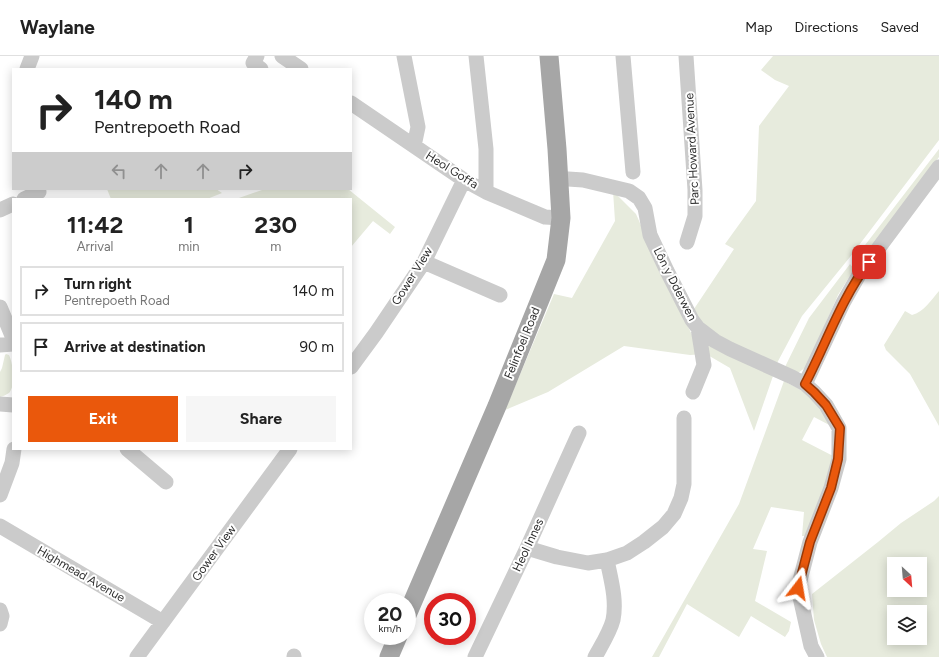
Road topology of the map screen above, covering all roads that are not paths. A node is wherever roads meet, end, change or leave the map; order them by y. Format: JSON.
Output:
{"nodes":[{"id":1,"x":32,"y":56,"type":"edge"},
{"id":2,"x":258,"y":56,"type":"edge"},
{"id":3,"x":282,"y":56,"type":"edge"},
{"id":4,"x":404,"y":56,"type":"edge"},
{"id":5,"x":476,"y":56,"type":"edge"},
{"id":6,"x":549,"y":56,"type":"edge"},
{"id":7,"x":623,"y":56,"type":"edge"},
{"id":8,"x":686,"y":56,"type":"edge"},
{"id":9,"x":27,"y":68,"type":"edge"},
{"id":10,"x":260,"y":68,"type":"edge"},
{"id":11,"x":300,"y":68,"type":"edge"},
{"id":12,"x":352,"y":106,"type":"edge"},
{"id":13,"x":414,"y":146,"type":"junction"},
{"id":14,"x":939,"y":167,"type":"edge"},
{"id":15,"x":633,"y":172,"type":"dead end"},
{"id":16,"x":559,"y":179,"type":"junction"},
{"id":17,"x":464,"y":180,"type":"junction"},
{"id":18,"x":39,"y":192,"type":"dead end"},
{"id":19,"x":486,"y":192,"type":"junction"},
{"id":20,"x":26,"y":198,"type":"edge"},
{"id":21,"x":12,"y":204,"type":"edge"},
{"id":22,"x":0,"y":210,"type":"edge"},
{"id":23,"x":561,"y":218,"type":"junction"},
{"id":24,"x":687,"y":242,"type":"dead end"},
{"id":25,"x":424,"y":262,"type":"junction"},
{"id":26,"x":500,"y":295,"type":"dead end"},
{"id":27,"x":0,"y":307,"type":"edge"},
{"id":28,"x":698,"y":328,"type":"junction"},
{"id":29,"x":12,"y":336,"type":"edge"},
{"id":30,"x":12,"y":344,"type":"edge"},
{"id":31,"x":0,"y":345,"type":"edge"},
{"id":32,"x":352,"y":366,"type":"edge"},
{"id":33,"x":799,"y":381,"type":"junction"},
{"id":34,"x":692,"y":392,"type":"dead end"},
{"id":35,"x":0,"y":404,"type":"edge"},
{"id":36,"x":12,"y":405,"type":"edge"},
{"id":37,"x":684,"y":418,"type":"dead end"},
{"id":38,"x":579,"y":433,"type":"dead end"},
{"id":39,"x":14,"y":450,"type":"edge"},
{"id":40,"x":128,"y":450,"type":"edge"},
{"id":41,"x":289,"y":450,"type":"edge"},
{"id":42,"x":166,"y":482,"type":"dead end"},
{"id":43,"x":0,"y":495,"type":"edge"},
{"id":44,"x":0,"y":526,"type":"edge"},
{"id":45,"x":527,"y":548,"type":"junction"},
{"id":46,"x":607,"y":560,"type":"junction"},
{"id":47,"x":416,"y":594,"type":"edge"},
{"id":48,"x":0,"y":610,"type":"edge"},
{"id":49,"x":163,"y":622,"type":"junction"},
{"id":50,"x":0,"y":624,"type":"edge"},
{"id":51,"x":394,"y":645,"type":"edge"},
{"id":52,"x":811,"y":653,"type":"edge"},
{"id":53,"x":137,"y":657,"type":"edge"},
{"id":54,"x":389,"y":657,"type":"edge"},
{"id":55,"x":474,"y":657,"type":"edge"},
{"id":56,"x":595,"y":657,"type":"edge"}],
"edges":[{"from":1,"to":9,"type":"street"},
{"from":2,"to":10,"type":"street"},
{"from":3,"to":11,"type":"street"},
{"from":4,"to":13,"type":"street"},
{"from":5,"to":19,"type":"street"},
{"from":6,"to":16,"type":"main road","name":"Felinfoel Road"},
{"from":7,"to":15,"type":"street"},
{"from":8,"to":24,"type":"street","name":"Parc Howard Avenue"},
{"from":12,"to":13,"type":"street","name":"Heol Goffa"},
{"from":13,"to":17,"type":"street","name":"Heol Goffa"},
{"from":14,"to":33,"type":"street"},
{"from":16,"to":23,"type":"main road","name":"Felinfoel Road"},
{"from":16,"to":28,"type":"street","name":"Lôn y Dderwen"},
{"from":17,"to":19,"type":"street","name":"Heol Goffa"},
{"from":17,"to":25,"type":"street","name":"Gower View"},
{"from":18,"to":20,"type":"street"},
{"from":19,"to":23,"type":"street","name":"Heol Goffa"},
{"from":21,"to":22,"type":"street"},
{"from":23,"to":47,"type":"main road","name":"Felinfoel Road"},
{"from":25,"to":26,"type":"street"},
{"from":25,"to":32,"type":"street","name":"Gower View"},
{"from":27,"to":29,"type":"street"},
{"from":28,"to":33,"type":"street","name":"Lôn y Dderwen"},
{"from":28,"to":34,"type":"street"},
{"from":30,"to":31,"type":"street"},
{"from":33,"to":52,"type":"street","name":"Lôn y Dderwen"},
{"from":35,"to":36,"type":"street"},
{"from":37,"to":46,"type":"street"},
{"from":38,"to":45,"type":"street","name":"Heol Innes"},
{"from":39,"to":43,"type":"street"},
{"from":40,"to":42,"type":"street"},
{"from":41,"to":49,"type":"street","name":"Gower View"},
{"from":44,"to":49,"type":"street","name":"Highmead Avenue"},
{"from":45,"to":46,"type":"street"},
{"from":45,"to":55,"type":"street","name":"Heol Innes"},
{"from":46,"to":56,"type":"street"},
{"from":48,"to":50,"type":"street"},
{"from":49,"to":53,"type":"street","name":"Gower View"},
{"from":51,"to":54,"type":"main road"}]}
